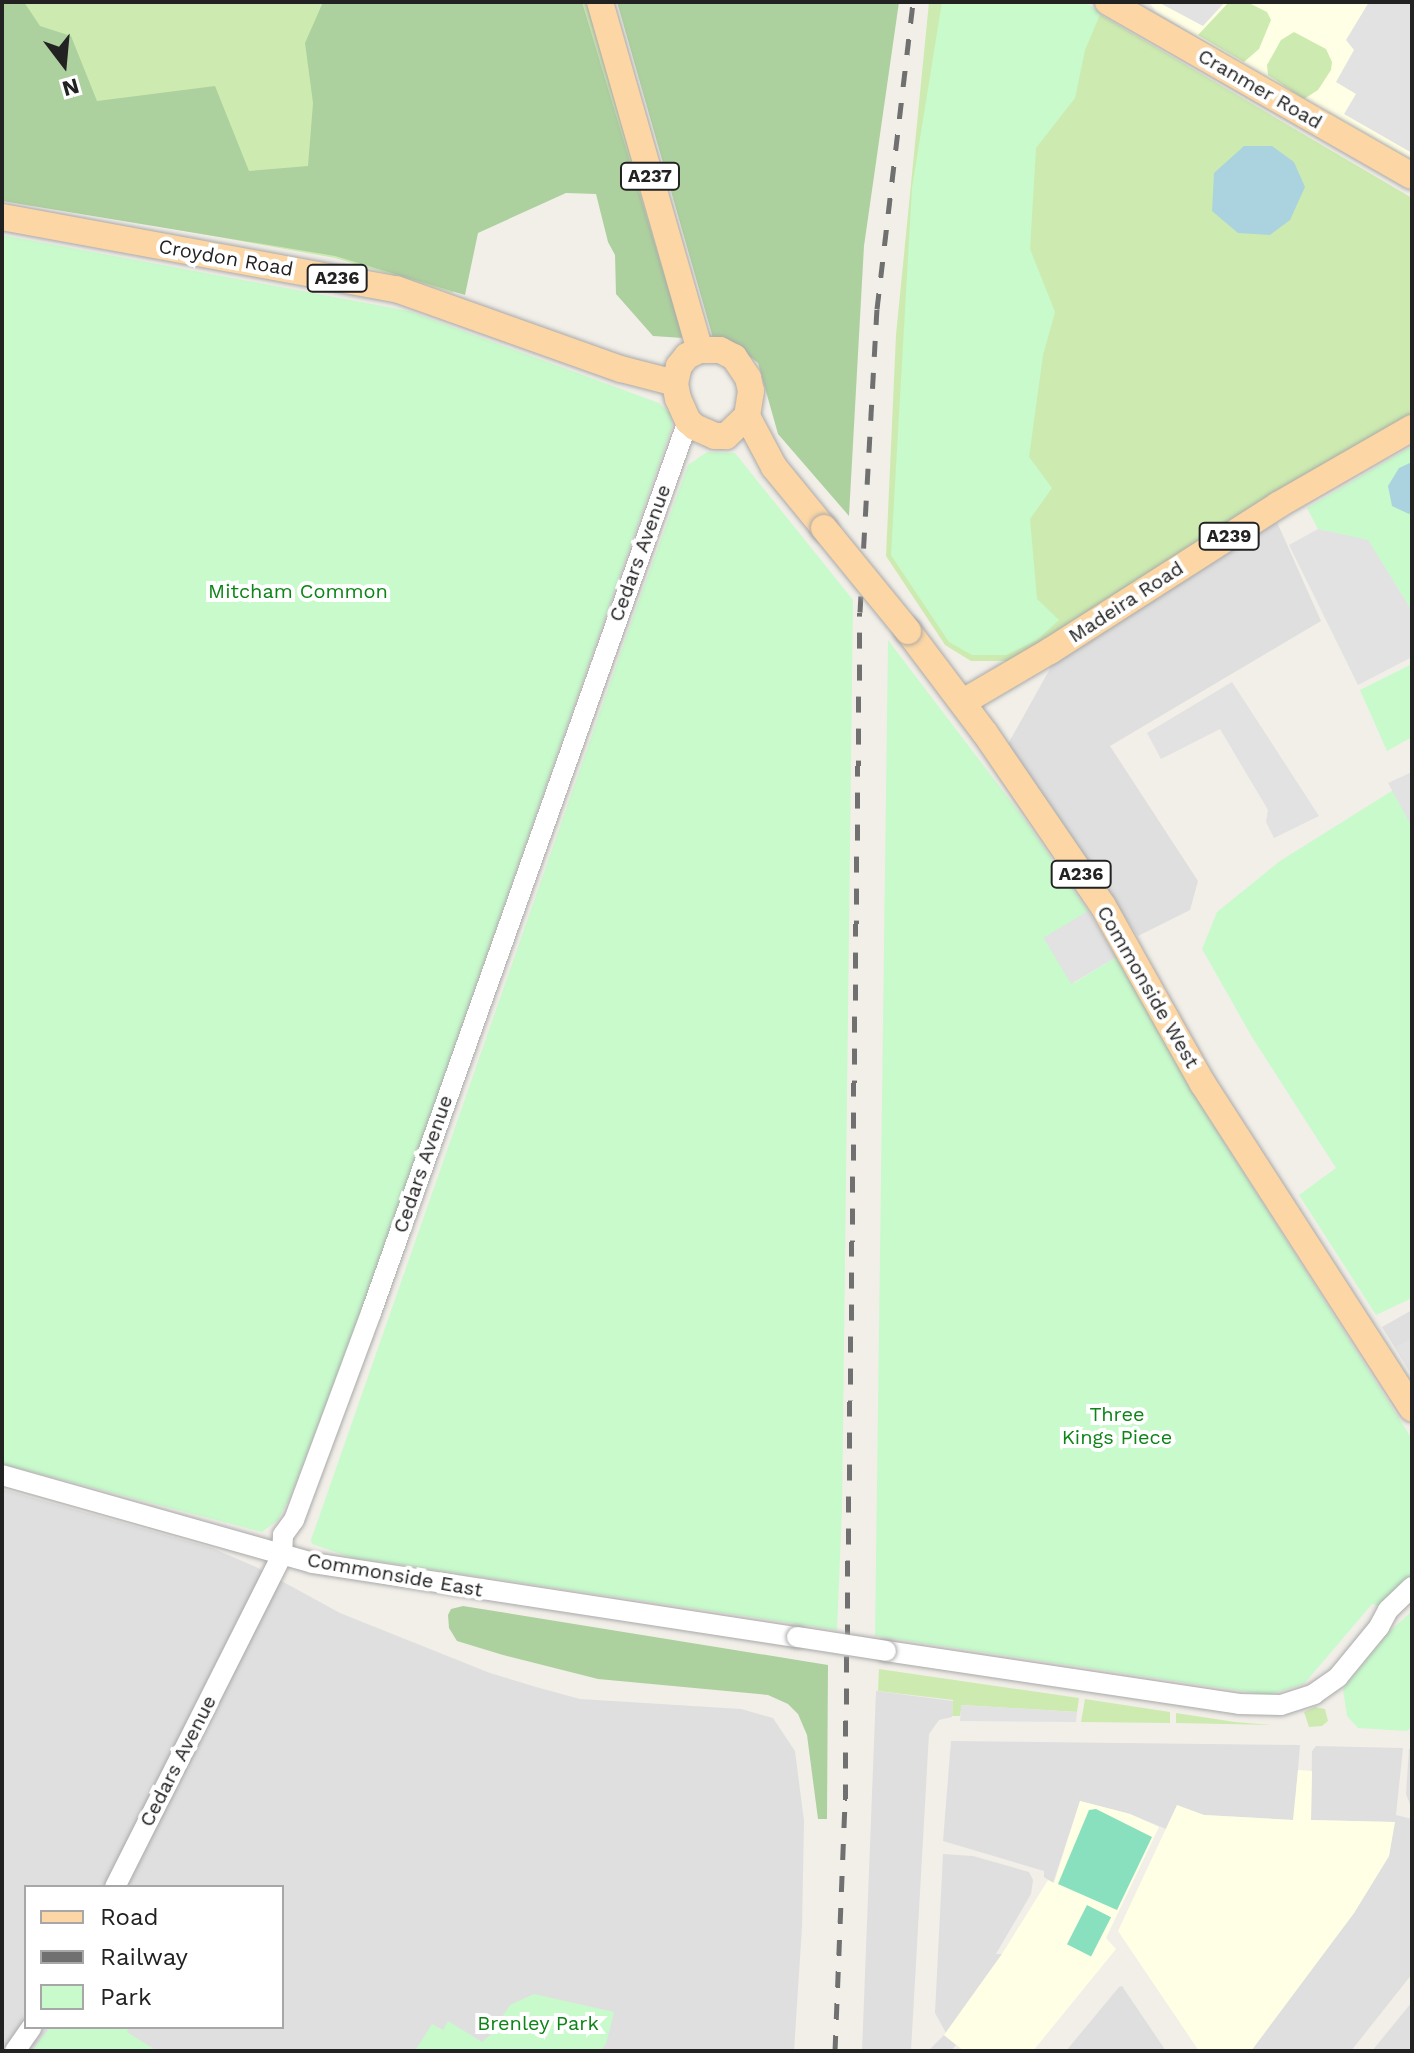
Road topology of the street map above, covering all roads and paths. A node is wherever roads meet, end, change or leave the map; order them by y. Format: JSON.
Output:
{"nodes":[{"id":1,"x":600,"y":2,"type":"edge"},
{"id":2,"x":1108,"y":2,"type":"edge"},
{"id":3,"x":1412,"y":176,"type":"edge"},
{"id":4,"x":2,"y":217,"type":"edge"},
{"id":5,"x":700,"y":350,"type":"junction"},
{"id":6,"x":675,"y":383,"type":"junction"},
{"id":7,"x":688,"y":421,"type":"junction"},
{"id":8,"x":740,"y":424,"type":"junction"},
{"id":9,"x":1412,"y":428,"type":"edge"},
{"id":10,"x":963,"y":702,"type":"junction"},
{"id":11,"x":1412,"y":1408,"type":"edge"},
{"id":12,"x":2,"y":1475,"type":"edge"},
{"id":13,"x":282,"y":1555,"type":"junction"},
{"id":14,"x":1412,"y":1587,"type":"edge"},
{"id":15,"x":1412,"y":1605,"type":"edge"},
{"id":16,"x":1379,"y":1627,"type":"junction"},
{"id":17,"x":116,"y":1885,"type":"edge"},
{"id":18,"x":31,"y":2029,"type":"edge"},
{"id":19,"x":15,"y":2051,"type":"edge"}],
"edges":[{"from":1,"to":5,"type":"main road","number":"A237"},
{"from":2,"to":3,"type":"main road","name":"Cranmer Road"},
{"from":4,"to":6,"type":"main road","name":"Croydon Road","number":"A236"},
{"from":5,"to":6,"type":"main road"},
{"from":5,"to":8,"type":"main road"},
{"from":6,"to":7,"type":"main road"},
{"from":7,"to":8,"type":"main road"},
{"from":7,"to":13,"type":"street","name":"Cedars Avenue"},
{"from":8,"to":10,"type":"main road","name":"Commonside West","number":"A236","bridge":true},
{"from":9,"to":10,"type":"main road","name":"Madeira Road","number":"A239"},
{"from":10,"to":11,"type":"main road","name":"Commonside West","number":"A236"},
{"from":12,"to":13,"type":"street","name":"Commonside East"},
{"from":13,"to":16,"type":"street","name":"Commonside East","bridge":true},
{"from":13,"to":17,"type":"street","name":"Cedars Avenue"},
{"from":14,"to":16,"type":"street","name":"Commonside East"},
{"from":15,"to":16,"type":"street"},
{"from":18,"to":19,"type":"street"}]}
